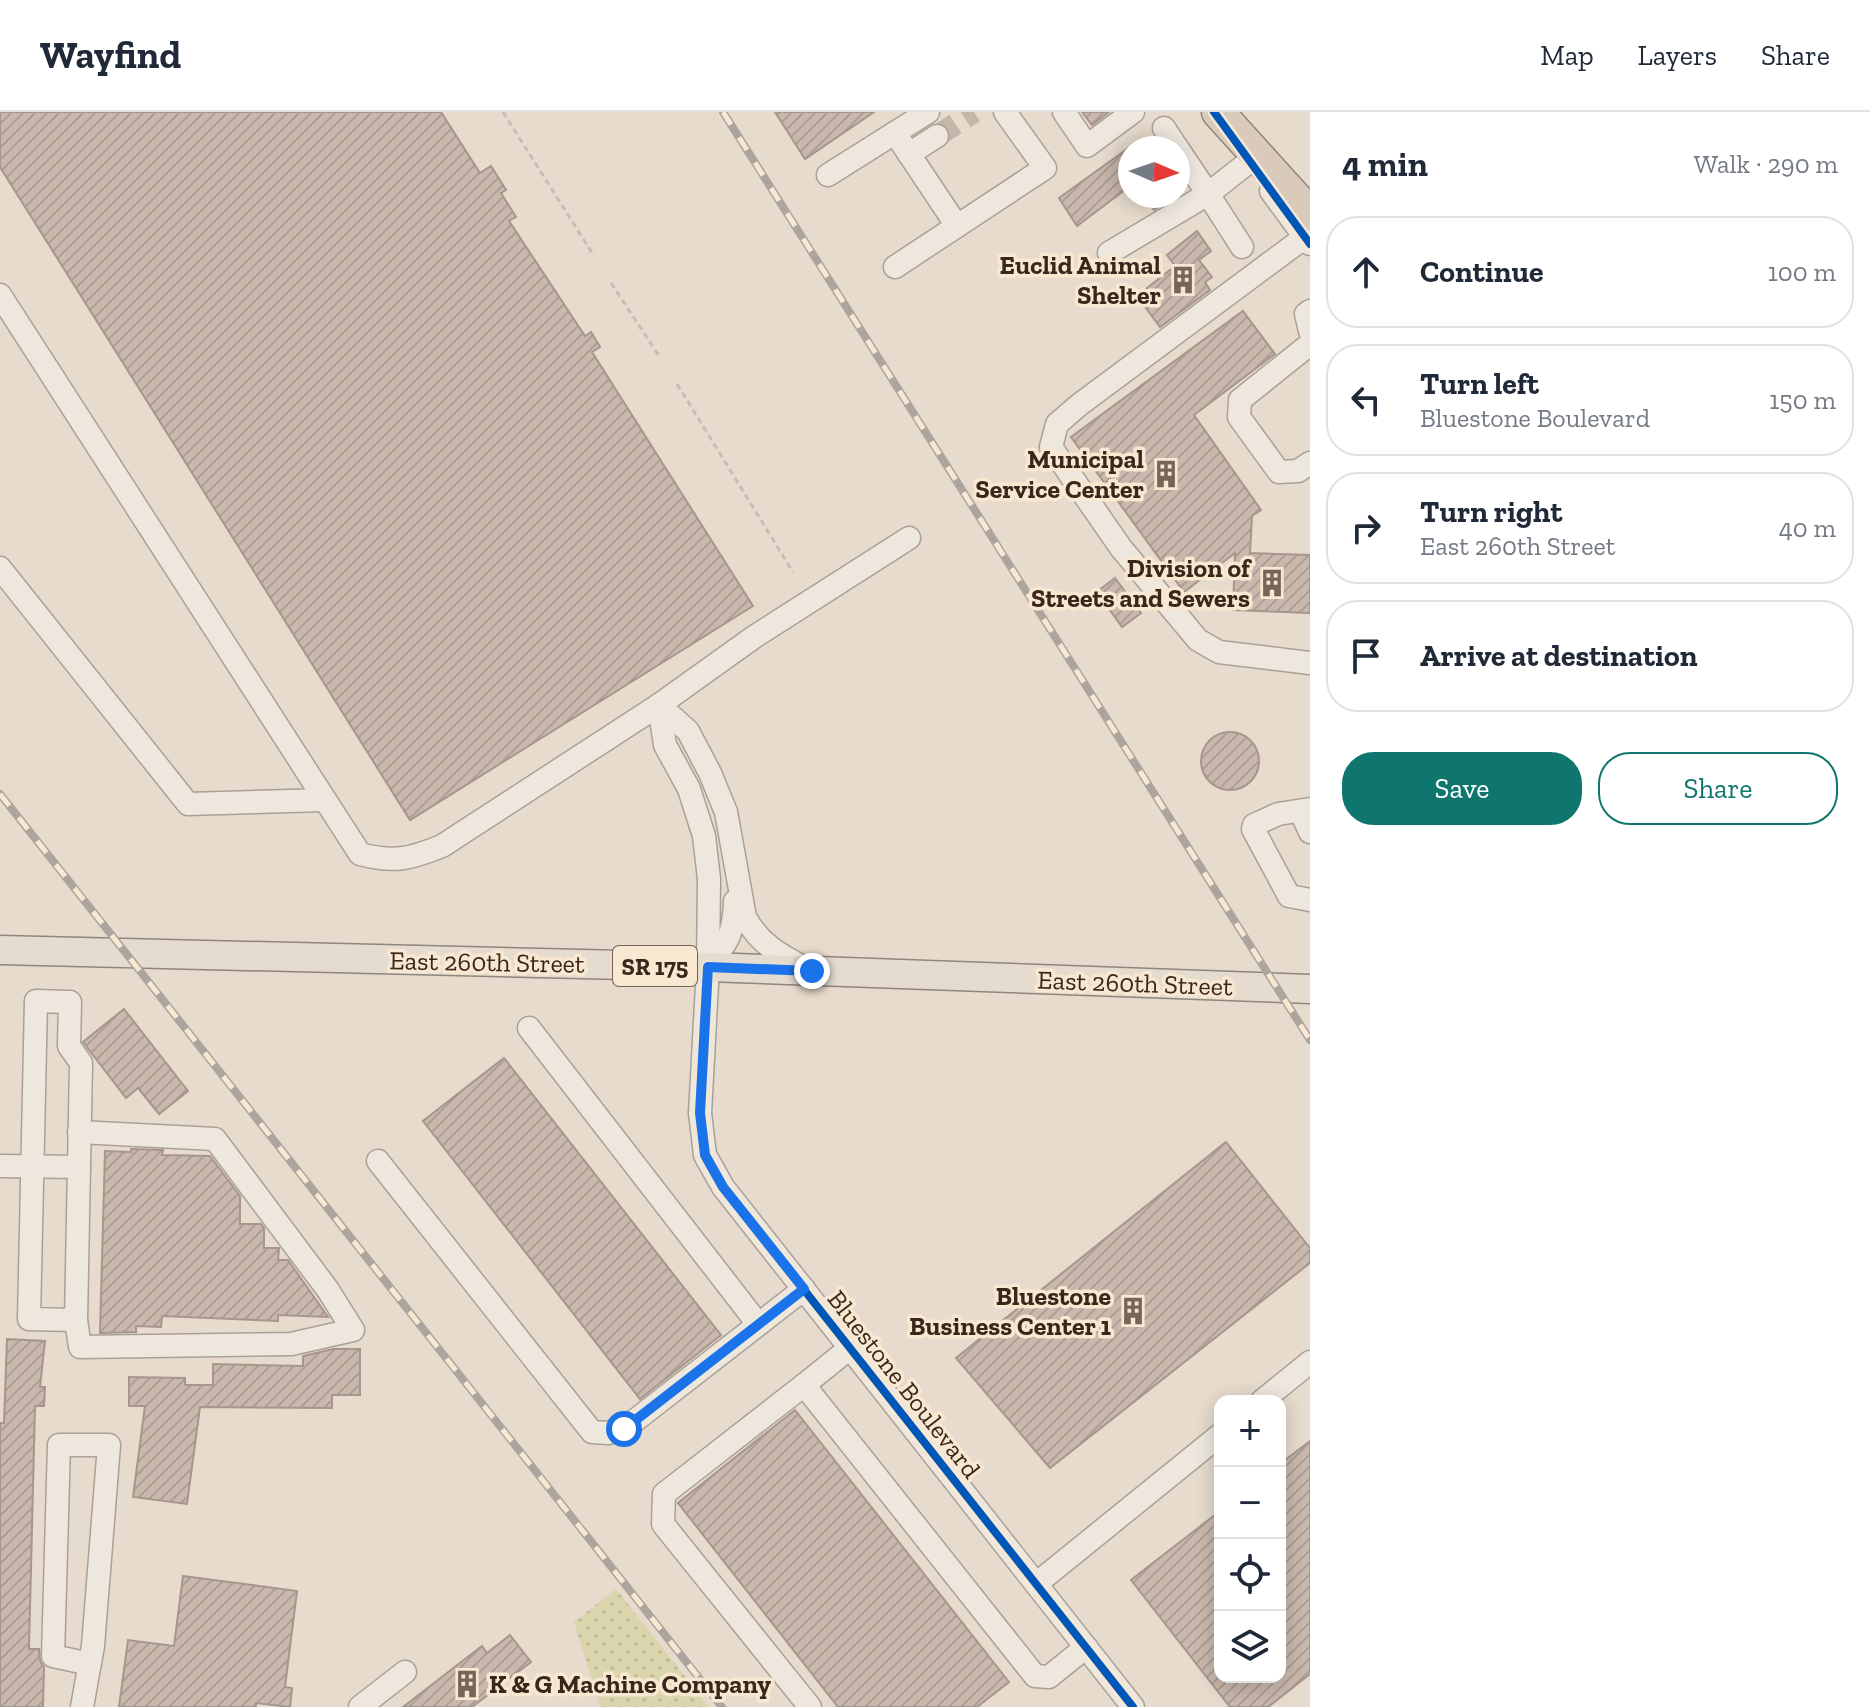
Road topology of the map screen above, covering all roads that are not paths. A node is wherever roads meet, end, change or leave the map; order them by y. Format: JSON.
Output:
{"nodes":[{"id":1,"x":928,"y":112,"type":"tunnel mouth"},
{"id":2,"x":1005,"y":112,"type":"edge"},
{"id":3,"x":1064,"y":112,"type":"edge"},
{"id":4,"x":1133,"y":112,"type":"edge"},
{"id":5,"x":1216,"y":112,"type":"edge"},
{"id":6,"x":1164,"y":128,"type":"dead end"},
{"id":7,"x":895,"y":133,"type":"junction"},
{"id":8,"x":937,"y":136,"type":"tunnel mouth"},
{"id":9,"x":1170,"y":136,"type":"edge"},
{"id":10,"x":909,"y":154,"type":"junction"},
{"id":11,"x":1250,"y":161,"type":"junction"},
{"id":12,"x":1190,"y":166,"type":"edge"},
{"id":13,"x":828,"y":175,"type":"dead end"},
{"id":14,"x":1208,"y":194,"type":"junction"},
{"id":15,"x":957,"y":226,"type":"junction"},
{"id":16,"x":1308,"y":231,"type":"edge"},
{"id":17,"x":1242,"y":247,"type":"dead end"},
{"id":18,"x":1109,"y":253,"type":"dead end"},
{"id":19,"x":895,"y":267,"type":"dead end"},
{"id":20,"x":0,"y":295,"type":"edge"},
{"id":21,"x":1310,"y":311,"type":"edge"},
{"id":22,"x":1310,"y":331,"type":"edge"},
{"id":23,"x":1310,"y":344,"type":"edge"},
{"id":24,"x":1310,"y":463,"type":"edge"},
{"id":25,"x":909,"y":538,"type":"dead end"},
{"id":26,"x":0,"y":568,"type":"edge"},
{"id":27,"x":1310,"y":663,"type":"edge"},
{"id":28,"x":659,"y":705,"type":"junction"},
{"id":29,"x":325,"y":800,"type":"junction"},
{"id":30,"x":1307,"y":818,"type":"edge"},
{"id":31,"x":736,"y":868,"type":"junction"},
{"id":32,"x":1310,"y":900,"type":"edge"},
{"id":33,"x":0,"y":950,"type":"edge"},
{"id":34,"x":708,"y":967,"type":"junction"},
{"id":35,"x":812,"y":971,"type":"junction"},
{"id":36,"x":1310,"y":989,"type":"edge"},
{"id":37,"x":529,"y":1028,"type":"dead end"},
{"id":38,"x":79,"y":1132,"type":"junction"},
{"id":39,"x":378,"y":1161,"type":"dead end"},
{"id":40,"x":0,"y":1166,"type":"edge"},
{"id":41,"x":33,"y":1167,"type":"junction"},
{"id":42,"x":79,"y":1167,"type":"junction"},
{"id":43,"x":804,"y":1289,"type":"junction"},
{"id":44,"x":76,"y":1320,"type":"junction"},
{"id":45,"x":758,"y":1324,"type":"junction"},
{"id":46,"x":850,"y":1348,"type":"junction"},
{"id":47,"x":1310,"y":1362,"type":"edge"},
{"id":48,"x":804,"y":1385,"type":"junction"},
{"id":49,"x":1269,"y":1395,"type":"edge"},
{"id":50,"x":1214,"y":1440,"type":"edge"},
{"id":51,"x":1036,"y":1584,"type":"junction"},
{"id":52,"x":1086,"y":1647,"type":"junction"},
{"id":53,"x":90,"y":1664,"type":"junction"},
{"id":54,"x":405,"y":1672,"type":"dead end"},
{"id":55,"x":1123,"y":1703,"type":"edge"},
{"id":56,"x":82,"y":1707,"type":"edge"},
{"id":57,"x":360,"y":1707,"type":"edge"},
{"id":58,"x":810,"y":1707,"type":"edge"}],
"edges":[{"from":1,"to":7,"type":"street"},
{"from":2,"to":15,"type":"street"},
{"from":3,"to":4,"type":"street"},
{"from":5,"to":11,"type":"street"},
{"from":5,"to":16,"type":"highway"},
{"from":6,"to":9,"type":"street"},
{"from":7,"to":10,"type":"street"},
{"from":7,"to":13,"type":"street"},
{"from":8,"to":10,"type":"street"},
{"from":10,"to":15,"type":"street"},
{"from":11,"to":14,"type":"street"},
{"from":11,"to":16,"type":"street"},
{"from":12,"to":14,"type":"street"},
{"from":14,"to":17,"type":"street"},
{"from":14,"to":18,"type":"street"},
{"from":15,"to":19,"type":"street"},
{"from":16,"to":27,"type":"street"},
{"from":20,"to":29,"type":"street"},
{"from":21,"to":22,"type":"street"},
{"from":23,"to":24,"type":"street"},
{"from":25,"to":28,"type":"street"},
{"from":26,"to":29,"type":"street"},
{"from":28,"to":29,"type":"street"},
{"from":28,"to":31,"type":"street"},
{"from":28,"to":34,"type":"street","name":"Bluestone Boulevard"},
{"from":30,"to":32,"type":"street"},
{"from":31,"to":34,"type":"street"},
{"from":31,"to":35,"type":"street"},
{"from":33,"to":34,"type":"main road","name":"East 260th Street","number":"SR 175"},
{"from":34,"to":35,"type":"main road","name":"East 260th Street","number":"SR 175"},
{"from":34,"to":43,"type":"street","name":"Bluestone Boulevard"},
{"from":35,"to":36,"type":"main road","name":"East 260th Street","number":"SR 175"},
{"from":37,"to":45,"type":"street"},
{"from":38,"to":41,"type":"street"},
{"from":38,"to":42,"type":"street"},
{"from":38,"to":44,"type":"street"},
{"from":39,"to":45,"type":"street"},
{"from":40,"to":41,"type":"street"},
{"from":41,"to":42,"type":"street"},
{"from":41,"to":44,"type":"street"},
{"from":42,"to":44,"type":"street"},
{"from":43,"to":45,"type":"street"},
{"from":43,"to":46,"type":"street","name":"Bluestone Boulevard"},
{"from":46,"to":48,"type":"street"},
{"from":46,"to":51,"type":"street","name":"Bluestone Boulevard"},
{"from":47,"to":49,"type":"street"},
{"from":48,"to":52,"type":"street"},
{"from":48,"to":58,"type":"street"},
{"from":50,"to":51,"type":"street"},
{"from":51,"to":52,"type":"street","name":"Bluestone Boulevard"},
{"from":52,"to":55,"type":"street","name":"Bluestone Boulevard"},
{"from":53,"to":53,"type":"street"},
{"from":53,"to":56,"type":"street"},
{"from":54,"to":57,"type":"street"}]}
